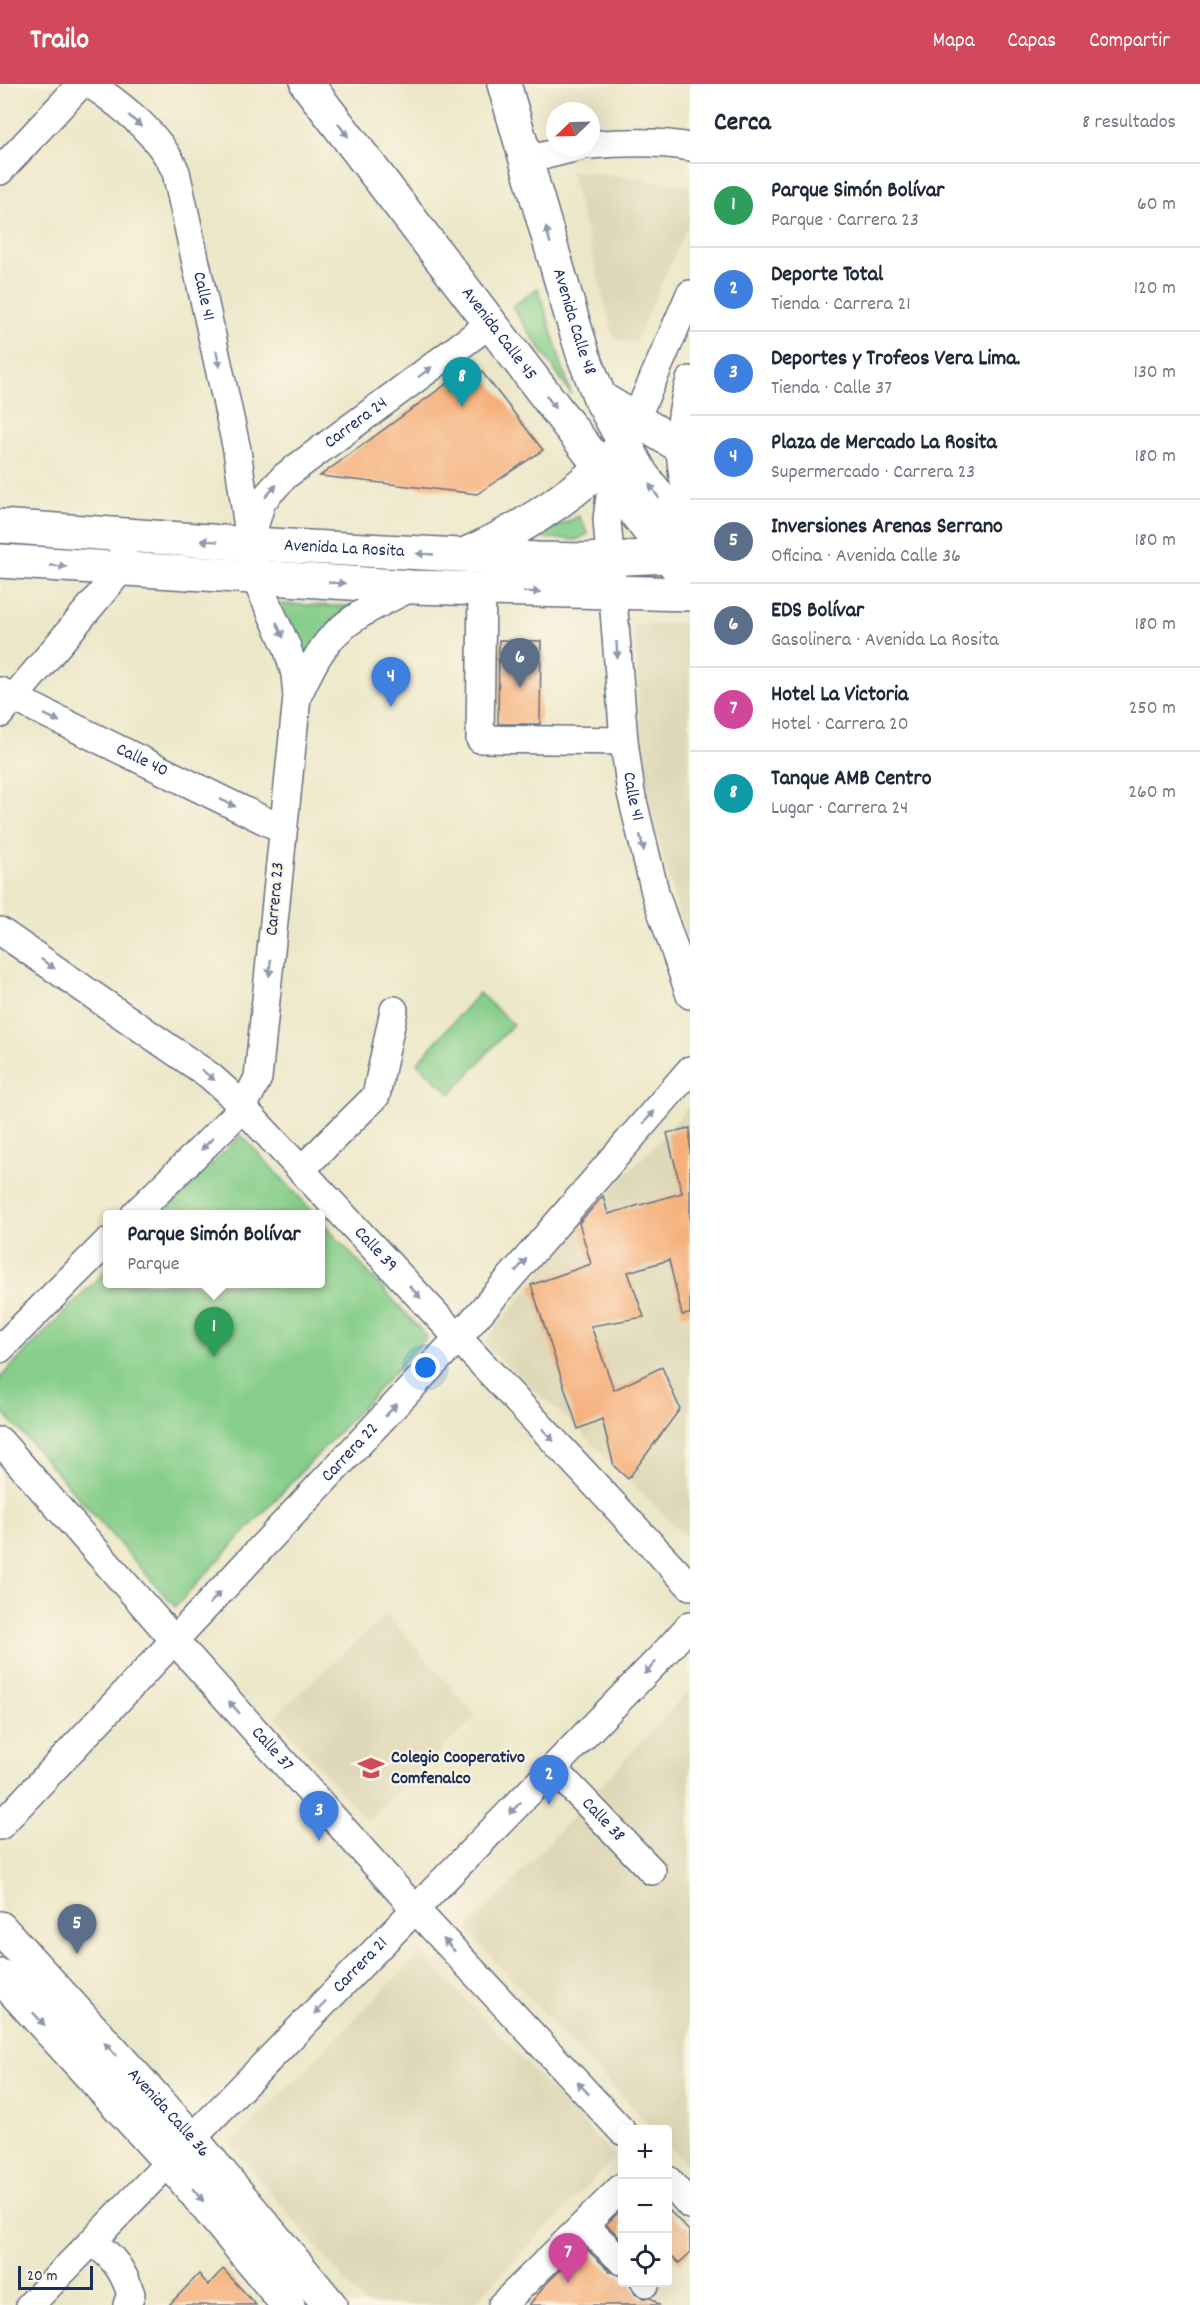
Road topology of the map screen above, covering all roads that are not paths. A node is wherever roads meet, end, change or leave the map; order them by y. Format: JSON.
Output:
{"nodes":[{"id":1,"x":81,"y":84,"type":"edge"},
{"id":2,"x":90,"y":84,"type":"edge"},
{"id":3,"x":307,"y":84,"type":"edge"},
{"id":4,"x":504,"y":84,"type":"edge"},
{"id":5,"x":600,"y":144,"type":"edge"},
{"id":6,"x":690,"y":147,"type":"edge"},
{"id":7,"x":546,"y":155,"type":"edge"},
{"id":8,"x":526,"y":160,"type":"junction"},
{"id":9,"x":0,"y":171,"type":"edge"},
{"id":10,"x":690,"y":294,"type":"edge"},
{"id":11,"x":491,"y":323,"type":"junction"},
{"id":12,"x":690,"y":380,"type":"edge"},
{"id":13,"x":630,"y":432,"type":"junction"},
{"id":14,"x":685,"y":449,"type":"edge"},
{"id":15,"x":606,"y":475,"type":"junction"},
{"id":16,"x":690,"y":505,"type":"edge"},
{"id":17,"x":0,"y":526,"type":"edge"},
{"id":18,"x":126,"y":536,"type":"junction"},
{"id":19,"x":251,"y":544,"type":"junction"},
{"id":20,"x":682,"y":549,"type":"edge"},
{"id":21,"x":462,"y":556,"type":"junction"},
{"id":22,"x":609,"y":558,"type":"junction"},
{"id":23,"x":0,"y":561,"type":"edge"},
{"id":24,"x":121,"y":570,"type":"junction"},
{"id":25,"x":255,"y":578,"type":"junction"},
{"id":26,"x":690,"y":583,"type":"edge"},
{"id":27,"x":412,"y":587,"type":"junction"},
{"id":28,"x":482,"y":590,"type":"junction"},
{"id":29,"x":612,"y":592,"type":"junction"},
{"id":30,"x":690,"y":594,"type":"edge"},
{"id":31,"x":297,"y":697,"type":"junction"},
{"id":32,"x":4,"y":701,"type":"edge"},
{"id":33,"x":624,"y":741,"type":"junction"},
{"id":34,"x":282,"y":829,"type":"junction"},
{"id":35,"x":0,"y":931,"type":"edge"},
{"id":36,"x":690,"y":995,"type":"edge"},
{"id":37,"x":394,"y":1010,"type":"dead end"},
{"id":38,"x":690,"y":1070,"type":"edge"},
{"id":39,"x":243,"y":1109,"type":"junction"},
{"id":40,"x":301,"y":1170,"type":"junction"},
{"id":41,"x":140,"y":1210,"type":"edge"},
{"id":42,"x":103,"y":1247,"type":"edge"},
{"id":43,"x":458,"y":1338,"type":"junction"},
{"id":44,"x":0,"y":1349,"type":"edge"},
{"id":45,"x":0,"y":1441,"type":"edge"},
{"id":46,"x":690,"y":1586,"type":"edge"},
{"id":47,"x":690,"y":1625,"type":"edge"},
{"id":48,"x":175,"y":1641,"type":"junction"},
{"id":49,"x":553,"y":1768,"type":"junction"},
{"id":50,"x":0,"y":1827,"type":"edge"},
{"id":51,"x":652,"y":1871,"type":"dead end"},
{"id":52,"x":416,"y":1910,"type":"junction"},
{"id":53,"x":0,"y":1928,"type":"edge"},
{"id":54,"x":0,"y":1976,"type":"edge"},
{"id":55,"x":618,"y":2127,"type":"edge"},
{"id":56,"x":181,"y":2151,"type":"junction"},
{"id":57,"x":672,"y":2185,"type":"edge"},
{"id":58,"x":618,"y":2191,"type":"edge"},
{"id":59,"x":690,"y":2205,"type":"edge"},
{"id":60,"x":584,"y":2225,"type":"junction"},
{"id":61,"x":92,"y":2242,"type":"junction"},
{"id":62,"x":618,"y":2257,"type":"edge"},
{"id":63,"x":30,"y":2305,"type":"edge"},
{"id":64,"x":127,"y":2305,"type":"edge"},
{"id":65,"x":288,"y":2305,"type":"edge"},
{"id":66,"x":330,"y":2305,"type":"edge"},
{"id":67,"x":502,"y":2305,"type":"edge"}],
"edges":[{"from":1,"to":9,"type":"street"},
{"from":2,"to":19,"type":"street","name":"Calle 41","one_way":true},
{"from":3,"to":11,"type":"main road","name":"Avenida Calle 45","one_way":true},
{"from":4,"to":8,"type":"main road","name":"Avenida Calle 48"},
{"from":5,"to":6,"type":"street"},
{"from":7,"to":8,"type":"street"},
{"from":13,"to":8,"type":"main road","name":"Avenida Calle 48","one_way":true},
{"from":10,"to":13,"type":"street"},
{"from":11,"to":15,"type":"main road","name":"Avenida Calle 45","one_way":true},
{"from":19,"to":11,"type":"street","name":"Carrera 24","one_way":true},
{"from":12,"to":14,"type":"street"},
{"from":13,"to":14,"type":"main road"},
{"from":13,"to":15,"type":"main road"},
{"from":20,"to":13,"type":"main road","name":"Avenida Calle 48","one_way":true},
{"from":14,"to":16,"type":"street"},
{"from":15,"to":20,"type":"main road","name":"Avenida Calle 45"},
{"from":15,"to":21,"type":"main road"},
{"from":15,"to":22,"type":"street","name":"Calle 41"},
{"from":17,"to":18,"type":"main road","name":"Avenida La Rosita"},
{"from":19,"to":18,"type":"main road","name":"Avenida La Rosita","one_way":true},
{"from":18,"to":24,"type":"street"},
{"from":21,"to":19,"type":"main road","name":"Avenida La Rosita","one_way":true},
{"from":19,"to":25,"type":"street","name":"Carrera 23"},
{"from":20,"to":22,"type":"main road","name":"Avenida La Rosita"},
{"from":20,"to":26,"type":"main road","name":"Avenida Calle 45"},
{"from":21,"to":22,"type":"main road","name":"Avenida La Rosita"},
{"from":22,"to":29,"type":"street","name":"Calle 41"},
{"from":23,"to":24,"type":"main road","name":"Avenida La Rosita","one_way":true},
{"from":24,"to":25,"type":"main road","name":"Avenida La Rosita"},
{"from":24,"to":32,"type":"street"},
{"from":25,"to":27,"type":"main road","name":"Avenida La Rosita","one_way":true},
{"from":25,"to":31,"type":"street","name":"Carrera 23","one_way":true},
{"from":27,"to":28,"type":"main road","name":"Avenida La Rosita"},
{"from":27,"to":31,"type":"street"},
{"from":28,"to":29,"type":"main road","name":"Avenida La Rosita","one_way":true},
{"from":28,"to":33,"type":"street"},
{"from":29,"to":30,"type":"main road","name":"Avenida La Rosita"},
{"from":29,"to":33,"type":"street","name":"Calle 41","one_way":true},
{"from":31,"to":34,"type":"street","name":"Carrera 23"},
{"from":32,"to":34,"type":"street","name":"Calle 40","one_way":true},
{"from":33,"to":36,"type":"street","name":"Calle 41","one_way":true},
{"from":34,"to":39,"type":"street","name":"Carrera 23","one_way":true},
{"from":35,"to":39,"type":"street","name":"Calle 39","one_way":true},
{"from":37,"to":40,"type":"street"},
{"from":43,"to":38,"type":"street","name":"Carrera 22","one_way":true},
{"from":39,"to":40,"type":"street","name":"Calle 39"},
{"from":39,"to":41,"type":"street","name":"Carrera 23","one_way":true},
{"from":40,"to":43,"type":"street","name":"Calle 39","one_way":true},
{"from":42,"to":44,"type":"street"},
{"from":43,"to":46,"type":"street","name":"Calle 39","one_way":true},
{"from":48,"to":43,"type":"street","name":"Carrera 22","one_way":true},
{"from":45,"to":48,"type":"street","name":"Calle 37"},
{"from":47,"to":49,"type":"street","name":"Carrera 21","one_way":true},
{"from":48,"to":50,"type":"street","name":"Carrera 22"},
{"from":52,"to":48,"type":"street","name":"Calle 37","one_way":true},
{"from":49,"to":51,"type":"street","name":"Calle 38"},
{"from":49,"to":52,"type":"street","name":"Carrera 21","one_way":true},
{"from":55,"to":52,"type":"street","name":"Calle 37","one_way":true},
{"from":52,"to":56,"type":"street","name":"Carrera 21","one_way":true},
{"from":56,"to":53,"type":"main road","name":"Avenida Calle 36","one_way":true},
{"from":54,"to":56,"type":"main road","name":"Avenida Calle 36","one_way":true},
{"from":56,"to":61,"type":"street","name":"Carrera 21"},
{"from":56,"to":65,"type":"main road","name":"Avenida Calle 36","one_way":true},
{"from":56,"to":66,"type":"main road","name":"Avenida Calle 36"},
{"from":57,"to":59,"type":"street"},
{"from":58,"to":60,"type":"street"},
{"from":60,"to":62,"type":"street"},
{"from":60,"to":67,"type":"street"},
{"from":61,"to":63,"type":"street","name":"Carrera 21"},
{"from":61,"to":64,"type":"street"}]}
